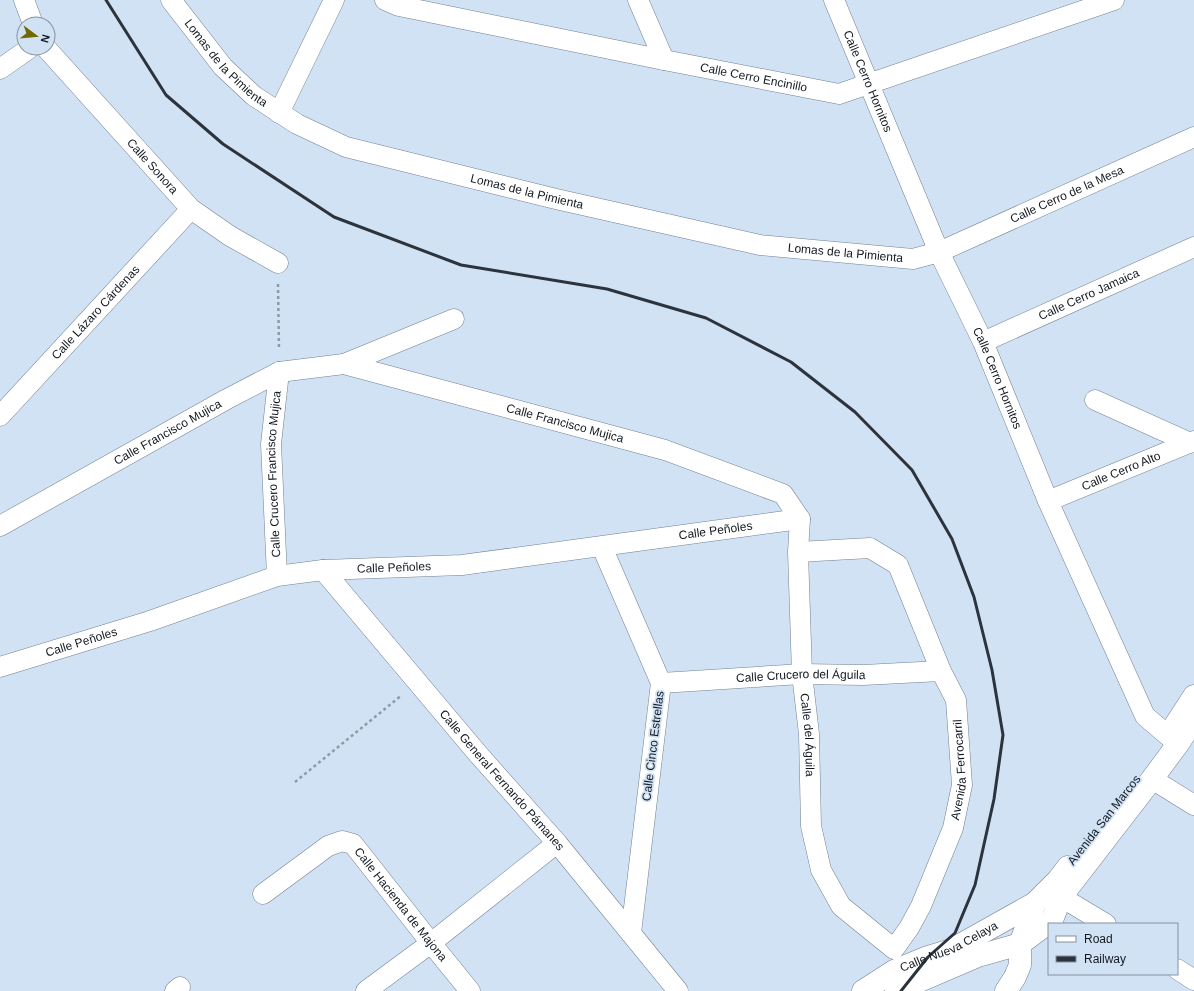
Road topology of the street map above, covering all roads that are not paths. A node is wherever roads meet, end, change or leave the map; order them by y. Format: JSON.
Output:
{"nodes":[{"id":1,"x":24,"y":0,"type":"edge"},
{"id":2,"x":171,"y":0,"type":"edge"},
{"id":3,"x":334,"y":0,"type":"edge"},
{"id":4,"x":385,"y":0,"type":"edge"},
{"id":5,"x":638,"y":0,"type":"edge"},
{"id":6,"x":834,"y":0,"type":"edge"},
{"id":7,"x":1114,"y":0,"type":"edge"},
{"id":8,"x":30,"y":16,"type":"edge"},
{"id":9,"x":19,"y":56,"type":"edge"},
{"id":10,"x":53,"y":56,"type":"edge"},
{"id":11,"x":664,"y":60,"type":"junction"},
{"id":12,"x":0,"y":69,"type":"edge"},
{"id":13,"x":868,"y":84,"type":"junction"},
{"id":14,"x":279,"y":114,"type":"junction"},
{"id":15,"x":1194,"y":137,"type":"edge"},
{"id":16,"x":191,"y":208,"type":"junction"},
{"id":17,"x":1194,"y":247,"type":"edge"},
{"id":18,"x":939,"y":252,"type":"junction"},
{"id":19,"x":278,"y":263,"type":"road end"},
{"id":20,"x":454,"y":319,"type":"dead end"},
{"id":21,"x":983,"y":342,"type":"junction"},
{"id":22,"x":344,"y":364,"type":"junction"},
{"id":23,"x":279,"y":372,"type":"junction"},
{"id":24,"x":1095,"y":400,"type":"dead end"},
{"id":25,"x":0,"y":416,"type":"edge"},
{"id":26,"x":1192,"y":442,"type":"edge"},
{"id":27,"x":1048,"y":501,"type":"junction"},
{"id":28,"x":800,"y":519,"type":"junction"},
{"id":29,"x":0,"y":526,"type":"edge"},
{"id":30,"x":602,"y":547,"type":"junction"},
{"id":31,"x":798,"y":552,"type":"junction"},
{"id":32,"x":323,"y":570,"type":"junction"},
{"id":33,"x":277,"y":576,"type":"junction"},
{"id":34,"x":2,"y":662,"type":"edge"},
{"id":35,"x":941,"y":671,"type":"junction"},
{"id":36,"x":802,"y":674,"type":"junction"},
{"id":37,"x":661,"y":683,"type":"junction"},
{"id":38,"x":1194,"y":696,"type":"edge"},
{"id":39,"x":1194,"y":719,"type":"edge"},
{"id":40,"x":1173,"y":740,"type":"junction"},
{"id":41,"x":1152,"y":779,"type":"junction"},
{"id":42,"x":1194,"y":805,"type":"edge"},
{"id":43,"x":557,"y":843,"type":"junction"},
{"id":44,"x":263,"y":894,"type":"dead end"},
{"id":45,"x":1061,"y":896,"type":"junction"},
{"id":46,"x":1035,"y":903,"type":"junction"},
{"id":47,"x":1104,"y":923,"type":"edge"},
{"id":48,"x":631,"y":933,"type":"junction"},
{"id":49,"x":431,"y":943,"type":"junction"},
{"id":50,"x":1020,"y":944,"type":"junction"},
{"id":51,"x":894,"y":949,"type":"joint"},
{"id":52,"x":1178,"y":970,"type":"edge"},
{"id":53,"x":1194,"y":980,"type":"edge"},
{"id":54,"x":366,"y":991,"type":"edge"},
{"id":55,"x":470,"y":991,"type":"edge"},
{"id":56,"x":678,"y":991,"type":"edge"},
{"id":57,"x":863,"y":991,"type":"edge"},
{"id":58,"x":896,"y":991,"type":"edge"},
{"id":59,"x":1006,"y":991,"type":"edge"}],
"edges":[{"from":1,"to":8,"type":"street"},
{"from":2,"to":14,"type":"street","name":"Lomas de la Pimienta"},
{"from":3,"to":14,"type":"street"},
{"from":4,"to":11,"type":"street","name":"Calle Cerro Encinillo"},
{"from":5,"to":11,"type":"street"},
{"from":6,"to":13,"type":"street","name":"Calle Cerro Hornitos"},
{"from":7,"to":13,"type":"street","name":"Calle Cerro Encinillo"},
{"from":9,"to":12,"type":"street"},
{"from":10,"to":16,"type":"street","name":"Calle Sonora"},
{"from":11,"to":13,"type":"street","name":"Calle Cerro Encinillo"},
{"from":13,"to":18,"type":"street","name":"Calle Cerro Hornitos"},
{"from":14,"to":18,"type":"street","name":"Lomas de la Pimienta"},
{"from":15,"to":18,"type":"street","name":"Calle Cerro de la Mesa"},
{"from":16,"to":19,"type":"street","name":"Calle Sonora"},
{"from":16,"to":25,"type":"street","name":"Calle Lázaro Cárdenas"},
{"from":17,"to":21,"type":"street","name":"Calle Cerro Jamaica"},
{"from":18,"to":21,"type":"street","name":"Calle Cerro Hornitos"},
{"from":20,"to":22,"type":"street","name":"Calle Francisco Mujica"},
{"from":21,"to":27,"type":"street","name":"Calle Cerro Hornitos"},
{"from":22,"to":23,"type":"street","name":"Calle Francisco Mujica"},
{"from":22,"to":28,"type":"street","name":"Calle Francisco Mujica"},
{"from":23,"to":29,"type":"street","name":"Calle Francisco Mujica"},
{"from":23,"to":33,"type":"street","name":"Calle Crucero Francisco Mujica"},
{"from":24,"to":26,"type":"street"},
{"from":26,"to":27,"type":"street","name":"Calle Cerro Alto"},
{"from":27,"to":40,"type":"street","name":"Calle Cerro Hornitos"},
{"from":28,"to":30,"type":"street","name":"Calle Peñoles"},
{"from":28,"to":31,"type":"street","name":"Calle del Águila"},
{"from":30,"to":32,"type":"street","name":"Calle Peñoles"},
{"from":30,"to":37,"type":"street","name":"Calle Cinco Estrellas"},
{"from":31,"to":35,"type":"street","name":"Avenida Ferrocarril"},
{"from":31,"to":36,"type":"street","name":"Calle del Águila"},
{"from":32,"to":33,"type":"street","name":"Calle Peñoles"},
{"from":32,"to":43,"type":"street","name":"Calle General Fernando Pámanes"},
{"from":33,"to":34,"type":"street","name":"Calle Peñoles"},
{"from":35,"to":36,"type":"street","name":"Calle Crucero del Águila"},
{"from":35,"to":51,"type":"street","name":"Avenida Ferrocarril"},
{"from":36,"to":37,"type":"street","name":"Calle Crucero del Águila"},
{"from":36,"to":51,"type":"street","name":"Calle del Águila"},
{"from":37,"to":48,"type":"street","name":"Calle Cinco Estrellas"},
{"from":38,"to":40,"type":"main road","name":"Avenida San Marcos"},
{"from":39,"to":40,"type":"main road","name":"Avenida San Marcos"},
{"from":40,"to":41,"type":"main road","name":"Avenida San Marcos"},
{"from":40,"to":46,"type":"main road","name":"Avenida San Marcos"},
{"from":41,"to":42,"type":"street"},
{"from":41,"to":45,"type":"main road","name":"Avenida San Marcos"},
{"from":43,"to":48,"type":"street","name":"Calle General Fernando Pámanes"},
{"from":43,"to":49,"type":"street"},
{"from":44,"to":49,"type":"street","name":"Calle Hacienda de Majona"},
{"from":45,"to":47,"type":"street"},
{"from":45,"to":50,"type":"main road","name":"Avenida San Marcos"},
{"from":46,"to":50,"type":"main road","name":"Avenida San Marcos"},
{"from":46,"to":57,"type":"main road","name":"Calle Nueva Celaya"},
{"from":48,"to":56,"type":"street","name":"Calle General Fernando Pámanes"},
{"from":49,"to":54,"type":"street"},
{"from":49,"to":55,"type":"street","name":"Calle Hacienda de Majona"},
{"from":50,"to":58,"type":"main road","name":"Calle Nueva Celaya"},
{"from":50,"to":59,"type":"main road","name":"Avenida San Marcos"},
{"from":52,"to":53,"type":"street"}]}
